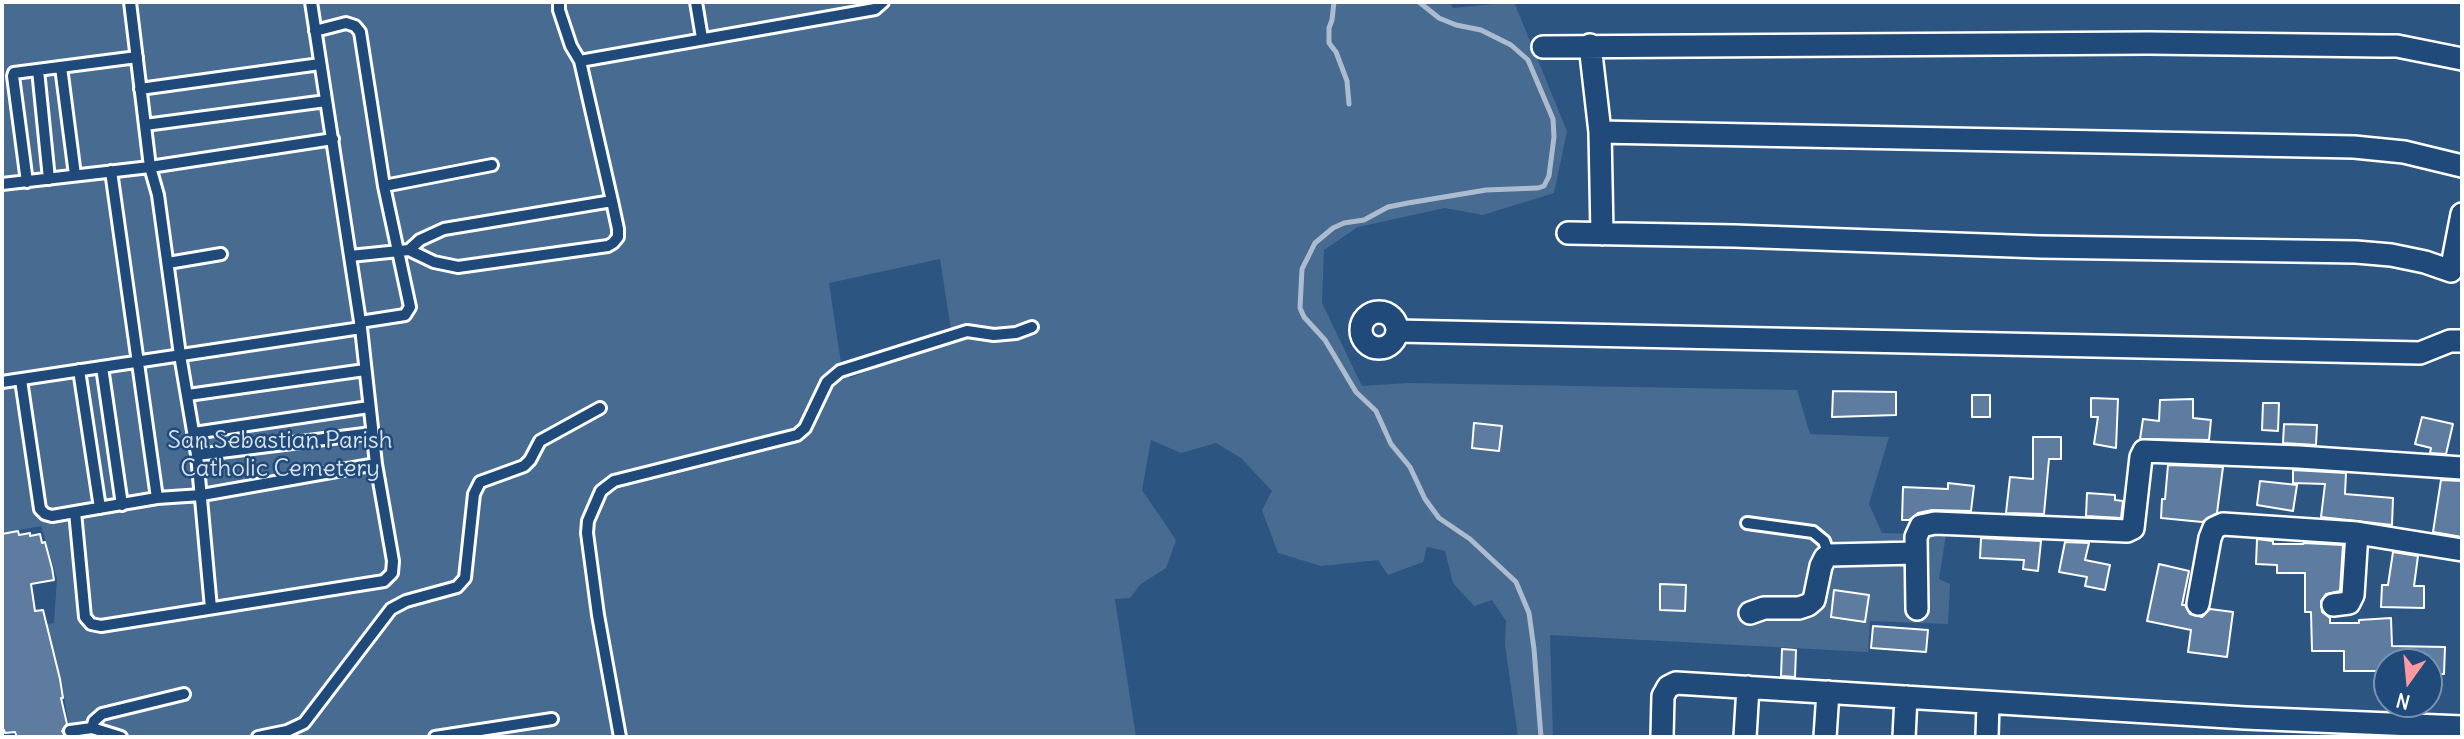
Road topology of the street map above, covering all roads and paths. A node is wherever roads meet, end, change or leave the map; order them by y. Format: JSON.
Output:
{"nodes":[{"id":1,"x":130,"y":2,"type":"edge"},
{"id":2,"x":311,"y":2,"type":"edge"},
{"id":3,"x":559,"y":2,"type":"edge"},
{"id":4,"x":696,"y":2,"type":"edge"},
{"id":5,"x":883,"y":2,"type":"edge"},
{"id":6,"x":315,"y":31,"type":"junction"},
{"id":7,"x":702,"y":38,"type":"junction"},
{"id":8,"x":1590,"y":45,"type":"junction"},
{"id":9,"x":1543,"y":47,"type":"dead end"},
{"id":10,"x":137,"y":57,"type":"junction"},
{"id":11,"x":2462,"y":60,"type":"edge"},
{"id":12,"x":580,"y":61,"type":"junction"},
{"id":13,"x":320,"y":64,"type":"junction"},
{"id":14,"x":61,"y":67,"type":"junction"},
{"id":15,"x":38,"y":70,"type":"junction"},
{"id":16,"x":140,"y":89,"type":"junction"},
{"id":17,"x":326,"y":101,"type":"junction"},
{"id":18,"x":145,"y":125,"type":"junction"},
{"id":19,"x":1600,"y":132,"type":"junction"},
{"id":20,"x":333,"y":139,"type":"junction"},
{"id":21,"x":492,"y":166,"type":"dead end"},
{"id":22,"x":2462,"y":166,"type":"edge"},
{"id":23,"x":150,"y":167,"type":"junction"},
{"id":24,"x":110,"y":171,"type":"junction"},
{"id":25,"x":75,"y":175,"type":"junction"},
{"id":26,"x":49,"y":179,"type":"junction"},
{"id":27,"x":27,"y":182,"type":"junction"},
{"id":28,"x":2,"y":184,"type":"edge"},
{"id":29,"x":384,"y":186,"type":"junction"},
{"id":30,"x":612,"y":201,"type":"junction"},
{"id":31,"x":2462,"y":214,"type":"edge"},
{"id":32,"x":1568,"y":233,"type":"dead end"},
{"id":33,"x":1602,"y":234,"type":"junction"},
{"id":34,"x":404,"y":251,"type":"junction"},
{"id":35,"x":220,"y":254,"type":"dead end"},
{"id":36,"x":350,"y":256,"type":"junction"},
{"id":37,"x":168,"y":262,"type":"junction"},
{"id":38,"x":360,"y":325,"type":"junction"},
{"id":39,"x":1031,"y":327,"type":"dead end"},
{"id":40,"x":1397,"y":331,"type":"dead end"},
{"id":41,"x":2462,"y":341,"type":"edge"},
{"id":42,"x":180,"y":355,"type":"junction"},
{"id":43,"x":138,"y":361,"type":"junction"},
{"id":44,"x":102,"y":367,"type":"junction"},
{"id":45,"x":79,"y":370,"type":"junction"},
{"id":46,"x":365,"y":370,"type":"junction"},
{"id":47,"x":21,"y":380,"type":"junction"},
{"id":48,"x":2,"y":383,"type":"edge"},
{"id":49,"x":188,"y":395,"type":"junction"},
{"id":50,"x":369,"y":407,"type":"junction"},
{"id":51,"x":600,"y":408,"type":"dead end"},
{"id":52,"x":194,"y":433,"type":"junction"},
{"id":53,"x":372,"y":433,"type":"junction"},
{"id":54,"x":197,"y":455,"type":"junction"},
{"id":55,"x":376,"y":464,"type":"junction"},
{"id":56,"x":2462,"y":468,"type":"edge"},
{"id":57,"x":202,"y":495,"type":"junction"},
{"id":58,"x":157,"y":498,"type":"junction"},
{"id":59,"x":122,"y":505,"type":"junction"},
{"id":60,"x":100,"y":509,"type":"junction"},
{"id":61,"x":75,"y":512,"type":"junction"},
{"id":62,"x":1747,"y":523,"type":"dead end"},
{"id":63,"x":2357,"y":533,"type":"junction"},
{"id":64,"x":2462,"y":550,"type":"edge"},
{"id":65,"x":1916,"y":553,"type":"junction"},
{"id":66,"x":1829,"y":555,"type":"junction"},
{"id":67,"x":2199,"y":604,"type":"dead end"},
{"id":68,"x":2333,"y":605,"type":"dead end"},
{"id":69,"x":211,"y":608,"type":"junction"},
{"id":70,"x":1917,"y":609,"type":"dead end"},
{"id":71,"x":1750,"y":613,"type":"dead end"},
{"id":72,"x":1748,"y":687,"type":"junction"},
{"id":73,"x":1828,"y":692,"type":"junction"},
{"id":74,"x":184,"y":694,"type":"dead end"},
{"id":75,"x":1906,"y":697,"type":"junction"},
{"id":76,"x":1988,"y":703,"type":"junction"},
{"id":77,"x":552,"y":719,"type":"dead end"},
{"id":78,"x":2242,"y":727,"type":"edge"},
{"id":79,"x":2462,"y":727,"type":"edge"},
{"id":80,"x":92,"y":728,"type":"junction"},
{"id":81,"x":2329,"y":729,"type":"edge"},
{"id":82,"x":70,"y":731,"type":"dead end"},
{"id":83,"x":2410,"y":731,"type":"edge"},
{"id":84,"x":287,"y":734,"type":"edge"},
{"id":85,"x":121,"y":737,"type":"edge"},
{"id":86,"x":258,"y":737,"type":"edge"},
{"id":87,"x":435,"y":737,"type":"edge"},
{"id":88,"x":620,"y":737,"type":"edge"},
{"id":89,"x":1662,"y":737,"type":"edge"},
{"id":90,"x":1745,"y":737,"type":"edge"},
{"id":91,"x":1825,"y":737,"type":"edge"},
{"id":92,"x":1904,"y":737,"type":"edge"},
{"id":93,"x":1987,"y":737,"type":"edge"}],
"edges":[{"from":1,"to":10,"type":"lane"},
{"from":2,"to":6,"type":"lane"},
{"from":3,"to":12,"type":"lane"},
{"from":4,"to":7,"type":"lane"},
{"from":5,"to":7,"type":"lane"},
{"from":6,"to":13,"type":"lane"},
{"from":6,"to":29,"type":"lane"},
{"from":7,"to":12,"type":"lane"},
{"from":8,"to":9,"type":"street"},
{"from":8,"to":11,"type":"street"},
{"from":8,"to":19,"type":"street"},
{"from":10,"to":14,"type":"lane"},
{"from":10,"to":16,"type":"lane"},
{"from":12,"to":30,"type":"lane"},
{"from":13,"to":16,"type":"lane"},
{"from":13,"to":17,"type":"lane"},
{"from":14,"to":15,"type":"lane"},
{"from":14,"to":25,"type":"lane"},
{"from":15,"to":26,"type":"lane"},
{"from":15,"to":27,"type":"lane"},
{"from":16,"to":18,"type":"lane"},
{"from":17,"to":18,"type":"lane"},
{"from":17,"to":20,"type":"lane"},
{"from":18,"to":23,"type":"lane"},
{"from":19,"to":22,"type":"street"},
{"from":19,"to":33,"type":"street"},
{"from":20,"to":23,"type":"lane"},
{"from":20,"to":36,"type":"lane"},
{"from":21,"to":29,"type":"lane"},
{"from":23,"to":24,"type":"lane"},
{"from":23,"to":37,"type":"lane"},
{"from":24,"to":25,"type":"lane"},
{"from":24,"to":43,"type":"lane"},
{"from":25,"to":26,"type":"lane"},
{"from":26,"to":27,"type":"lane"},
{"from":27,"to":28,"type":"lane"},
{"from":29,"to":34,"type":"lane"},
{"from":30,"to":34,"type":"lane"},
{"from":30,"to":34,"type":"lane"},
{"from":31,"to":33,"type":"street"},
{"from":32,"to":33,"type":"street"},
{"from":34,"to":36,"type":"lane"},
{"from":34,"to":38,"type":"lane"},
{"from":35,"to":37,"type":"lane"},
{"from":36,"to":38,"type":"lane"},
{"from":37,"to":42,"type":"lane"},
{"from":38,"to":42,"type":"lane"},
{"from":38,"to":46,"type":"lane"},
{"from":39,"to":88,"type":"lane"},
{"from":40,"to":41,"type":"street"},
{"from":42,"to":43,"type":"lane"},
{"from":42,"to":49,"type":"lane"},
{"from":43,"to":44,"type":"lane"},
{"from":43,"to":58,"type":"lane"},
{"from":44,"to":45,"type":"lane"},
{"from":44,"to":59,"type":"lane"},
{"from":45,"to":47,"type":"lane"},
{"from":45,"to":60,"type":"lane"},
{"from":46,"to":49,"type":"lane"},
{"from":46,"to":50,"type":"lane"},
{"from":47,"to":48,"type":"lane"},
{"from":47,"to":61,"type":"lane"},
{"from":49,"to":52,"type":"lane"},
{"from":50,"to":52,"type":"lane"},
{"from":50,"to":53,"type":"lane"},
{"from":51,"to":84,"type":"lane"},
{"from":52,"to":54,"type":"lane"},
{"from":53,"to":54,"type":"lane"},
{"from":53,"to":55,"type":"lane"},
{"from":54,"to":57,"type":"lane"},
{"from":55,"to":57,"type":"lane"},
{"from":55,"to":69,"type":"lane"},
{"from":56,"to":65,"type":"street"},
{"from":57,"to":58,"type":"lane"},
{"from":57,"to":69,"type":"lane"},
{"from":58,"to":59,"type":"lane"},
{"from":59,"to":60,"type":"lane"},
{"from":60,"to":61,"type":"lane"},
{"from":61,"to":69,"type":"lane"},
{"from":62,"to":66,"type":"lane"},
{"from":63,"to":64,"type":"street"},
{"from":63,"to":67,"type":"street"},
{"from":63,"to":68,"type":"street"},
{"from":65,"to":66,"type":"street"},
{"from":65,"to":70,"type":"street"},
{"from":66,"to":71,"type":"street"},
{"from":72,"to":73,"type":"street"},
{"from":72,"to":89,"type":"street"},
{"from":72,"to":90,"type":"street"},
{"from":73,"to":75,"type":"street"},
{"from":73,"to":91,"type":"street"},
{"from":74,"to":80,"type":"lane"},
{"from":75,"to":76,"type":"street"},
{"from":75,"to":92,"type":"street"},
{"from":76,"to":78,"type":"street"},
{"from":76,"to":93,"type":"street"},
{"from":77,"to":87,"type":"lane"},
{"from":78,"to":81,"type":"street"},
{"from":79,"to":83,"type":"street"},
{"from":80,"to":82,"type":"lane"},
{"from":80,"to":85,"type":"lane"},
{"from":81,"to":83,"type":"street"},
{"from":84,"to":86,"type":"lane"}]}
